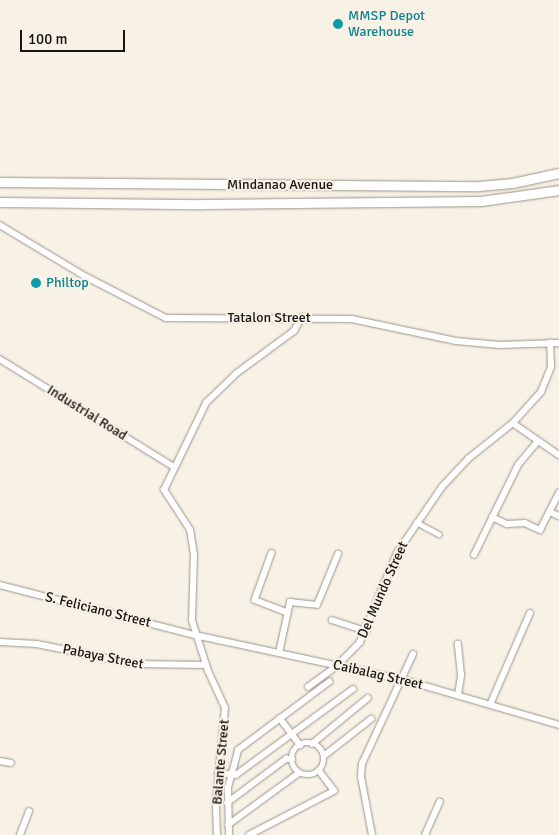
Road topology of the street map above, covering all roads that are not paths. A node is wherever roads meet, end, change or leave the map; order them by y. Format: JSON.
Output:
{"nodes":[{"id":1,"x":559,"y":173,"type":"edge"},
{"id":2,"x":0,"y":182,"type":"edge"},
{"id":3,"x":559,"y":190,"type":"edge"},
{"id":4,"x":0,"y":202,"type":"edge"},
{"id":5,"x":0,"y":225,"type":"edge"},
{"id":6,"x":302,"y":318,"type":"junction"},
{"id":7,"x":550,"y":343,"type":"junction"},
{"id":8,"x":559,"y":343,"type":"edge"},
{"id":9,"x":0,"y":358,"type":"edge"},
{"id":10,"x":513,"y":423,"type":"junction"},
{"id":11,"x":538,"y":441,"type":"junction"},
{"id":12,"x":559,"y":455,"type":"edge"},
{"id":13,"x":174,"y":467,"type":"junction"},
{"id":14,"x":559,"y":493,"type":"edge"},
{"id":15,"x":550,"y":512,"type":"junction"},
{"id":16,"x":559,"y":516,"type":"edge"},
{"id":17,"x":492,"y":517,"type":"junction"},
{"id":18,"x":416,"y":521,"type":"junction"},
{"id":19,"x":439,"y":534,"type":"dead end"},
{"id":20,"x":272,"y":553,"type":"dead end"},
{"id":21,"x":338,"y":554,"type":"dead end"},
{"id":22,"x":474,"y":555,"type":"dead end"},
{"id":23,"x":0,"y":586,"type":"edge"},
{"id":24,"x":288,"y":612,"type":"junction"},
{"id":25,"x":530,"y":613,"type":"dead end"},
{"id":26,"x":332,"y":620,"type":"dead end"},
{"id":27,"x":366,"y":631,"type":"junction"},
{"id":28,"x":195,"y":635,"type":"junction"},
{"id":29,"x":0,"y":642,"type":"edge"},
{"id":30,"x":458,"y":644,"type":"dead end"},
{"id":31,"x":279,"y":653,"type":"junction"},
{"id":32,"x":413,"y":654,"type":"dead end"},
{"id":33,"x":206,"y":665,"type":"junction"},
{"id":34,"x":337,"y":666,"type":"junction"},
{"id":35,"x":401,"y":679,"type":"junction"},
{"id":36,"x":329,"y":682,"type":"dead end"},
{"id":37,"x":308,"y":687,"type":"dead end"},
{"id":38,"x":353,"y":689,"type":"dead end"},
{"id":39,"x":458,"y":695,"type":"junction"},
{"id":40,"x":368,"y":698,"type":"dead end"},
{"id":41,"x":490,"y":705,"type":"junction"},
{"id":42,"x":280,"y":718,"type":"junction"},
{"id":43,"x":371,"y":719,"type":"dead end"},
{"id":44,"x":559,"y":725,"type":"edge"},
{"id":45,"x":291,"y":733,"type":"junction"},
{"id":46,"x":312,"y":744,"type":"junction"},
{"id":47,"x":300,"y":745,"type":"junction"},
{"id":48,"x":324,"y":756,"type":"junction"},
{"id":49,"x":292,"y":759,"type":"junction"},
{"id":50,"x":0,"y":761,"type":"edge"},
{"id":51,"x":11,"y":763,"type":"dead end"},
{"id":52,"x":319,"y":771,"type":"junction"},
{"id":53,"x":218,"y":773,"type":"junction"},
{"id":54,"x":299,"y":773,"type":"junction"},
{"id":55,"x":230,"y":775,"type":"junction"},
{"id":56,"x":440,"y":802,"type":"dead end"},
{"id":57,"x":227,"y":803,"type":"junction"},
{"id":58,"x":29,"y":812,"type":"dead end"},
{"id":59,"x":228,"y":825,"type":"junction"},
{"id":60,"x":20,"y":835,"type":"edge"},
{"id":61,"x":217,"y":835,"type":"edge"},
{"id":62,"x":229,"y":835,"type":"edge"},
{"id":63,"x":249,"y":835,"type":"edge"},
{"id":64,"x":372,"y":835,"type":"edge"},
{"id":65,"x":425,"y":835,"type":"edge"}],
"edges":[{"from":1,"to":2,"type":"main road","name":"Mindanao Avenue"},
{"from":3,"to":4,"type":"main road","name":"Mindanao Avenue"},
{"from":5,"to":6,"type":"street","name":"Tatalon Street"},
{"from":6,"to":7,"type":"street","name":"Tatalon Street"},
{"from":6,"to":13,"type":"street"},
{"from":7,"to":8,"type":"street","name":"Tatalon Street"},
{"from":7,"to":10,"type":"street","name":"Del Mundo Street"},
{"from":9,"to":13,"type":"street","name":"Industrial Road"},
{"from":10,"to":11,"type":"street"},
{"from":10,"to":18,"type":"street","name":"Del Mundo Street"},
{"from":11,"to":12,"type":"street"},
{"from":11,"to":17,"type":"street"},
{"from":13,"to":28,"type":"street"},
{"from":14,"to":15,"type":"street"},
{"from":15,"to":16,"type":"street"},
{"from":15,"to":17,"type":"street"},
{"from":17,"to":22,"type":"street"},
{"from":18,"to":19,"type":"street"},
{"from":18,"to":27,"type":"street","name":"Del Mundo Street"},
{"from":20,"to":24,"type":"street"},
{"from":21,"to":24,"type":"street"},
{"from":23,"to":28,"type":"street","name":"S. Feliciano Street"},
{"from":24,"to":31,"type":"street"},
{"from":25,"to":41,"type":"street"},
{"from":26,"to":27,"type":"street"},
{"from":27,"to":34,"type":"street","name":"Del Mundo Street"},
{"from":28,"to":31,"type":"street","name":"Caibalag Street"},
{"from":28,"to":33,"type":"street","name":"Balante Street"},
{"from":29,"to":33,"type":"street","name":"Pabaya Street"},
{"from":30,"to":39,"type":"street"},
{"from":31,"to":34,"type":"street","name":"Caibalag Street"},
{"from":32,"to":35,"type":"street"},
{"from":33,"to":53,"type":"street","name":"Balante Street"},
{"from":34,"to":35,"type":"street","name":"Caibalag Street"},
{"from":34,"to":37,"type":"street","name":"Del Mundo Street"},
{"from":35,"to":39,"type":"street","name":"Caibalag Street"},
{"from":35,"to":64,"type":"street"},
{"from":36,"to":42,"type":"street"},
{"from":38,"to":45,"type":"street"},
{"from":39,"to":41,"type":"street","name":"Caibalag Street"},
{"from":40,"to":46,"type":"street"},
{"from":41,"to":44,"type":"street","name":"Caibalag Street"},
{"from":42,"to":45,"type":"street"},
{"from":42,"to":55,"type":"street"},
{"from":43,"to":48,"type":"street"},
{"from":45,"to":47,"type":"street"},
{"from":45,"to":55,"type":"street"},
{"from":46,"to":47,"type":"street"},
{"from":46,"to":48,"type":"street"},
{"from":47,"to":49,"type":"street"},
{"from":48,"to":52,"type":"street"},
{"from":49,"to":54,"type":"street"},
{"from":49,"to":57,"type":"street"},
{"from":50,"to":51,"type":"street"},
{"from":52,"to":54,"type":"street"},
{"from":52,"to":63,"type":"street"},
{"from":53,"to":55,"type":"street"},
{"from":53,"to":61,"type":"street","name":"Balante Street"},
{"from":54,"to":59,"type":"street"},
{"from":55,"to":57,"type":"street"},
{"from":56,"to":65,"type":"street"},
{"from":57,"to":59,"type":"street"},
{"from":58,"to":60,"type":"street"},
{"from":59,"to":62,"type":"street"}]}
